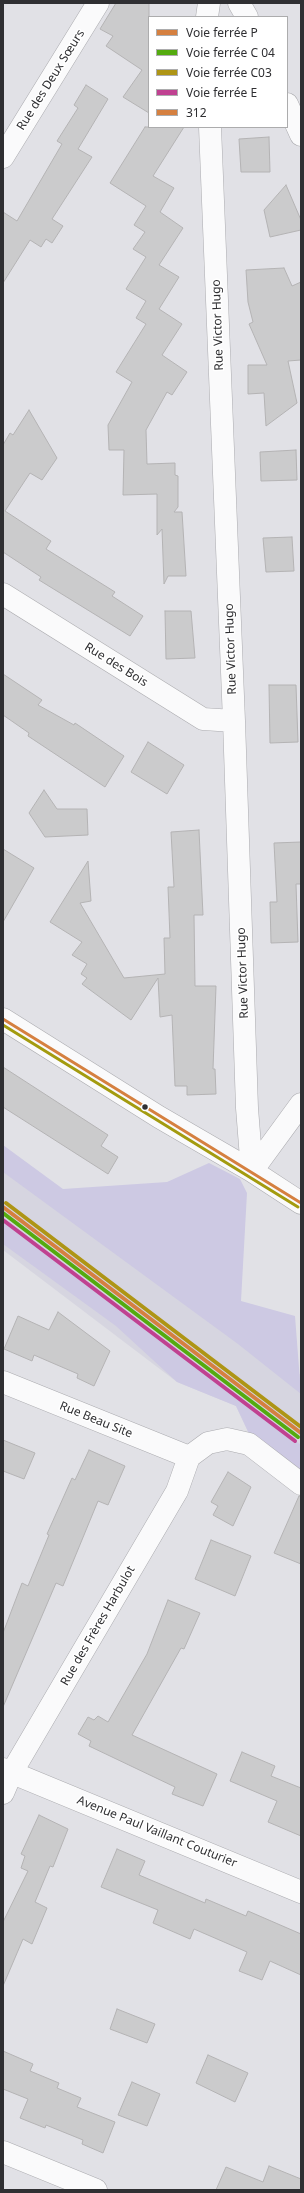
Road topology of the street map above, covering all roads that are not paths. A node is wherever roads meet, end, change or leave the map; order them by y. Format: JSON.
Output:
{"nodes":[{"id":1,"x":98,"y":3,"type":"edge"},
{"id":2,"x":209,"y":3,"type":"edge"},
{"id":3,"x":239,"y":3,"type":"edge"},
{"id":4,"x":207,"y":16,"type":"edge"},
{"id":5,"x":246,"y":16,"type":"edge"},
{"id":6,"x":288,"y":106,"type":"edge"},
{"id":7,"x":210,"y":128,"type":"edge"},
{"id":8,"x":301,"y":135,"type":"edge"},
{"id":9,"x":3,"y":157,"type":"edge"},
{"id":10,"x":3,"y":594,"type":"edge"},
{"id":11,"x":234,"y":720,"type":"junction"},
{"id":12,"x":3,"y":1019,"type":"edge"},
{"id":13,"x":301,"y":1104,"type":"edge"},
{"id":14,"x":252,"y":1171,"type":"junction"},
{"id":15,"x":301,"y":1203,"type":"edge"},
{"id":16,"x":3,"y":1382,"type":"edge"},
{"id":17,"x":189,"y":1457,"type":"junction"},
{"id":18,"x":301,"y":1484,"type":"edge"},
{"id":19,"x":8,"y":1770,"type":"edge"},
{"id":20,"x":3,"y":1793,"type":"edge"},
{"id":21,"x":301,"y":1892,"type":"edge"},
{"id":22,"x":3,"y":2152,"type":"edge"},
{"id":23,"x":96,"y":2190,"type":"edge"}],
"edges":[{"from":1,"to":9,"type":"street","name":"Rue des Deux Sœurs"},
{"from":2,"to":4,"type":"street"},
{"from":3,"to":5,"type":"street"},
{"from":6,"to":8,"type":"street"},
{"from":7,"to":11,"type":"street","name":"Rue Victor Hugo"},
{"from":10,"to":11,"type":"street","name":"Rue des Bois"},
{"from":11,"to":14,"type":"street","name":"Rue Victor Hugo"},
{"from":12,"to":14,"type":"street"},
{"from":13,"to":14,"type":"street"},
{"from":14,"to":15,"type":"street"},
{"from":16,"to":17,"type":"street","name":"Rue Beau Site"},
{"from":17,"to":18,"type":"street"},
{"from":17,"to":19,"type":"street","name":"Rue des Frères Harbulot"},
{"from":19,"to":20,"type":"street","name":"Rue des Frères Harbulot"},
{"from":19,"to":21,"type":"street","name":"Avenue Paul Vaillant Couturier"},
{"from":22,"to":23,"type":"street"}]}
